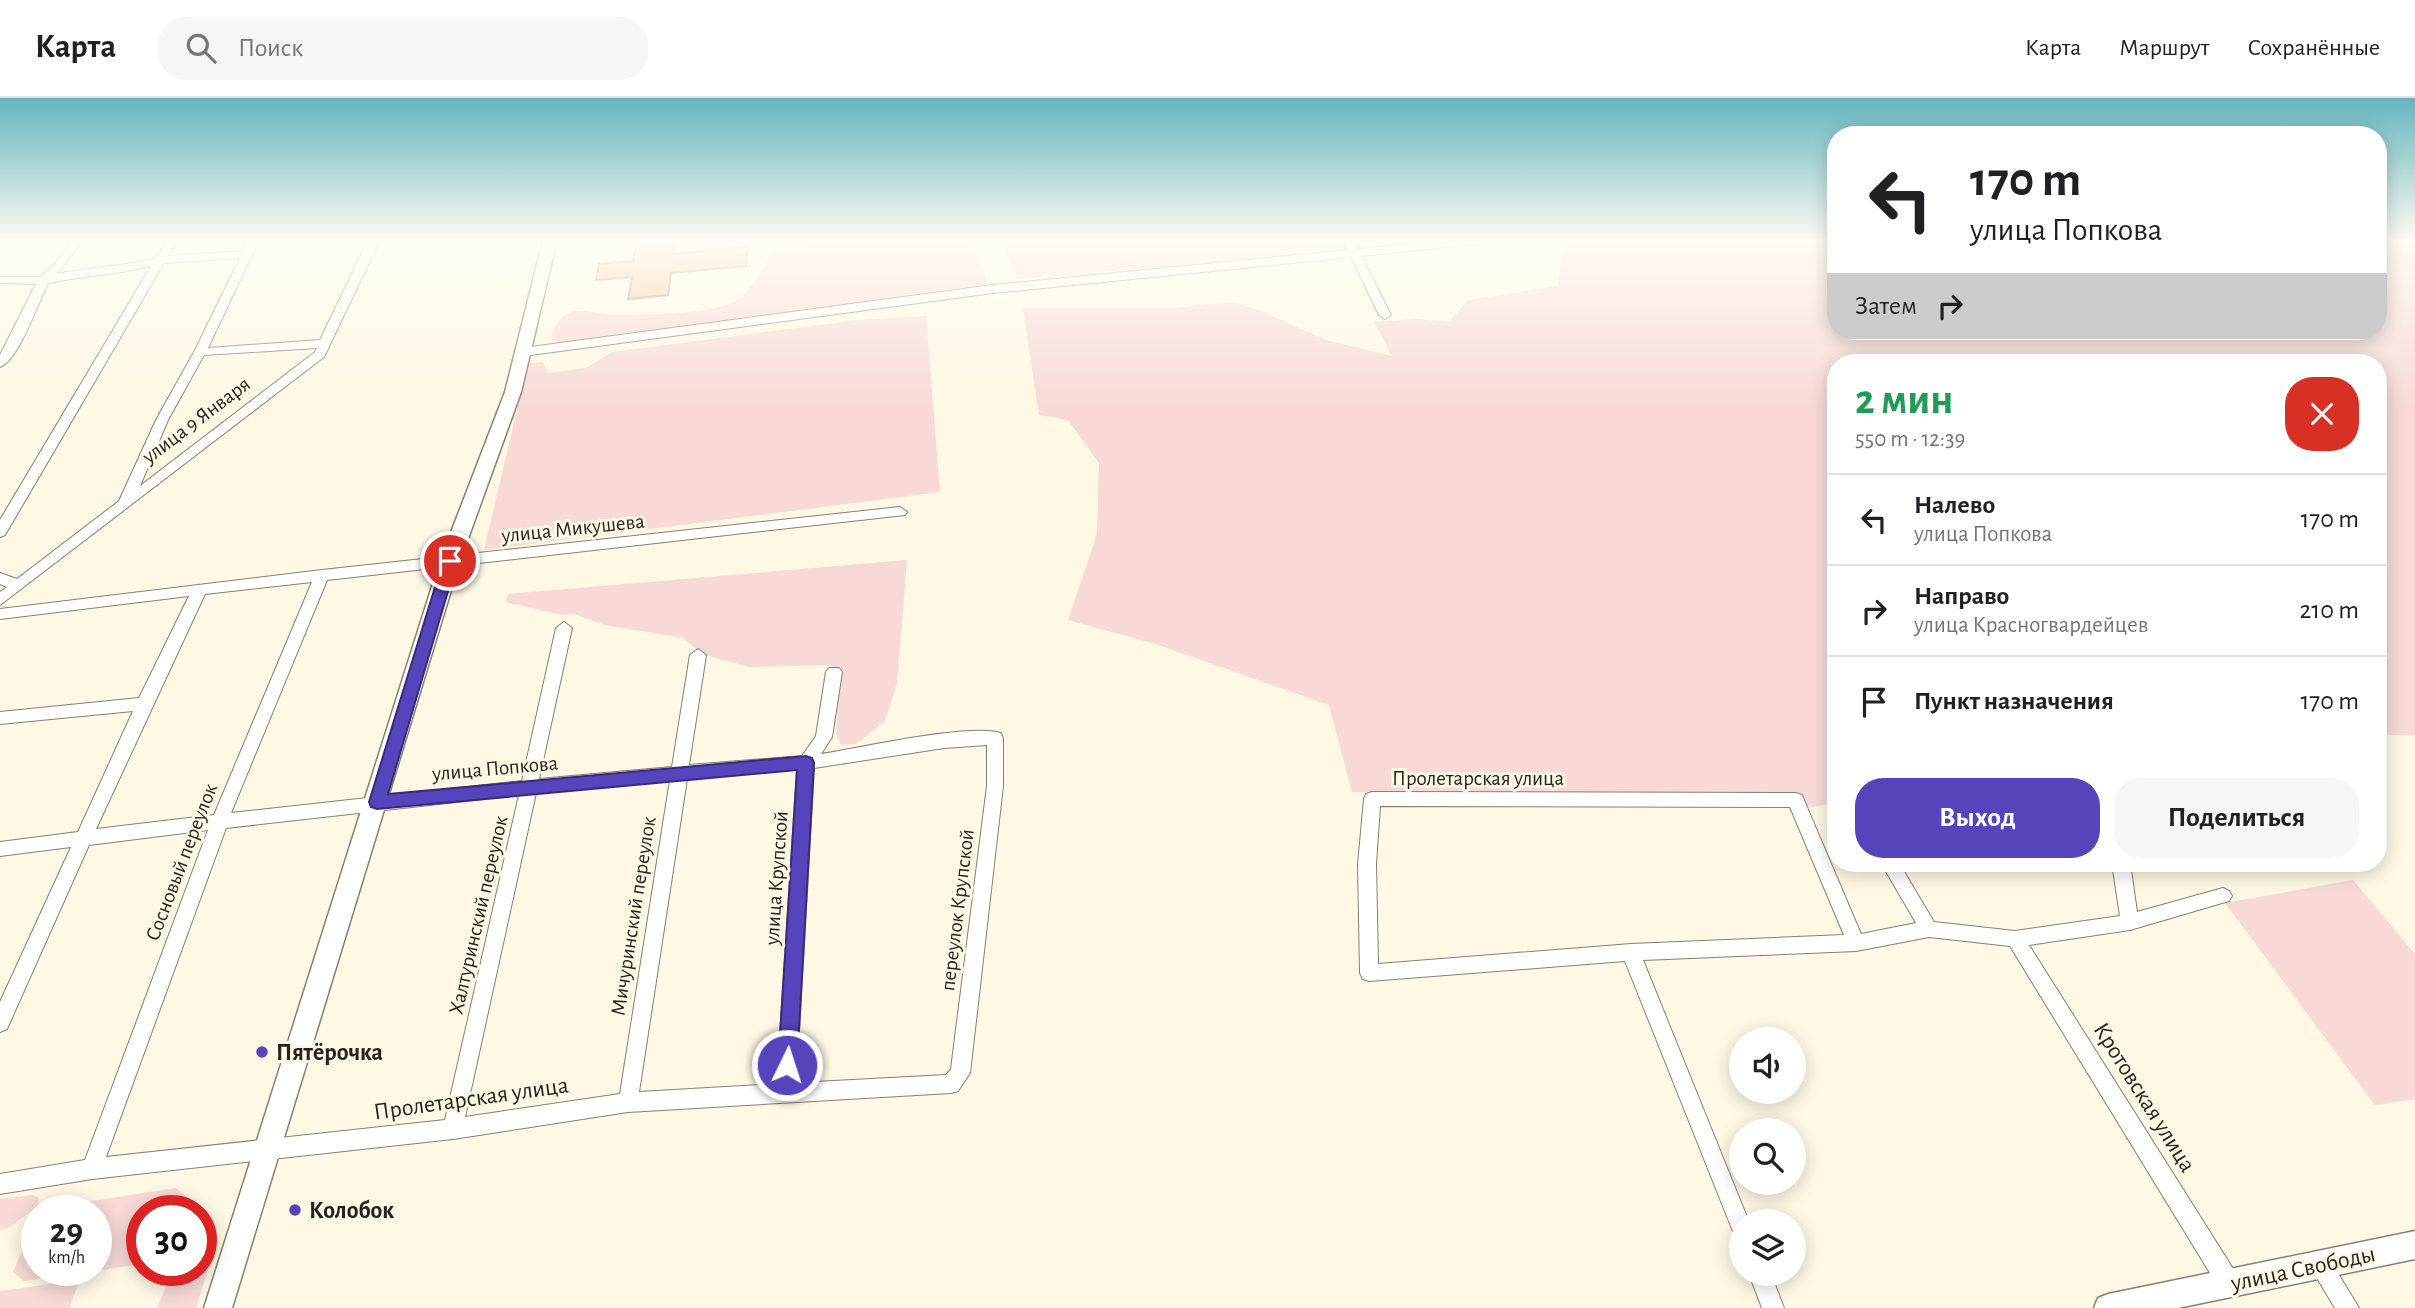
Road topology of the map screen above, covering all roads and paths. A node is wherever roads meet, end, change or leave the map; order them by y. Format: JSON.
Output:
{"nodes":[{"id":1,"x":36,"y":296,"type":"edge"},
{"id":2,"x":139,"y":296,"type":"edge"},
{"id":3,"x":226,"y":296,"type":"edge"},
{"id":4,"x":346,"y":296,"type":"edge"},
{"id":5,"x":536,"y":296,"type":"edge"},
{"id":6,"x":937,"y":296,"type":"edge"},
{"id":7,"x":1376,"y":296,"type":"edge"},
{"id":8,"x":1385,"y":315,"type":"dead end"},
{"id":9,"x":322,"y":344,"type":"junction"},
{"id":10,"x":200,"y":352,"type":"junction"},
{"id":11,"x":523,"y":352,"type":"junction"},
{"id":12,"x":0,"y":363,"type":"edge"},
{"id":13,"x":126,"y":502,"type":"junction"},
{"id":14,"x":900,"y":512,"type":"dead end"},
{"id":15,"x":0,"y":532,"type":"edge"},
{"id":16,"x":450,"y":561,"type":"junction"},
{"id":17,"x":322,"y":575,"type":"junction"},
{"id":18,"x":0,"y":578,"type":"edge"},
{"id":19,"x":17,"y":585,"type":"junction"},
{"id":20,"x":200,"y":589,"type":"junction"},
{"id":21,"x":0,"y":600,"type":"edge"},
{"id":22,"x":0,"y":614,"type":"edge"},
{"id":23,"x":564,"y":628,"type":"dead end"},
{"id":24,"x":698,"y":655,"type":"dead end"},
{"id":25,"x":834,"y":672,"type":"dead end"},
{"id":26,"x":144,"y":704,"type":"junction"},
{"id":27,"x":0,"y":718,"type":"edge"},
{"id":28,"x":995,"y":738,"type":"joint"},
{"id":29,"x":806,"y":763,"type":"junction"},
{"id":30,"x":677,"y":772,"type":"junction"},
{"id":31,"x":531,"y":788,"type":"junction"},
{"id":32,"x":377,"y":802,"type":"junction"},
{"id":33,"x":220,"y":820,"type":"junction"},
{"id":34,"x":84,"y":838,"type":"junction"},
{"id":35,"x":0,"y":849,"type":"edge"},
{"id":36,"x":1895,"y":872,"type":"edge"},
{"id":37,"x":2122,"y":872,"type":"edge"},
{"id":38,"x":2223,"y":896,"type":"dead end"},
{"id":39,"x":2130,"y":922,"type":"junction"},
{"id":40,"x":1929,"y":929,"type":"junction"},
{"id":41,"x":2015,"y":939,"type":"junction"},
{"id":42,"x":1856,"y":943,"type":"junction"},
{"id":43,"x":1631,"y":952,"type":"junction"},
{"id":44,"x":0,"y":1023,"type":"edge"},
{"id":45,"x":951,"y":1084,"type":"joint"},
{"id":46,"x":786,"y":1093,"type":"junction"},
{"id":47,"x":628,"y":1102,"type":"junction"},
{"id":48,"x":453,"y":1129,"type":"junction"},
{"id":49,"x":268,"y":1149,"type":"junction"},
{"id":50,"x":92,"y":1169,"type":"junction"},
{"id":51,"x":0,"y":1184,"type":"edge"},
{"id":52,"x":1734,"y":1209,"type":"edge"},
{"id":53,"x":2415,"y":1244,"type":"edge"},
{"id":54,"x":2320,"y":1265,"type":"junction"},
{"id":55,"x":2229,"y":1283,"type":"junction"},
{"id":56,"x":1765,"y":1286,"type":"edge"},
{"id":57,"x":218,"y":1308,"type":"edge"},
{"id":58,"x":1773,"y":1308,"type":"edge"},
{"id":59,"x":2108,"y":1308,"type":"edge"},
{"id":60,"x":2348,"y":1308,"type":"edge"}],
"edges":[{"from":1,"to":12,"type":"street"},
{"from":2,"to":15,"type":"street"},
{"from":3,"to":10,"type":"street"},
{"from":4,"to":9,"type":"street","name":"улица 9 Января"},
{"from":5,"to":11,"type":"street"},
{"from":6,"to":11,"type":"street"},
{"from":7,"to":8,"type":"street"},
{"from":9,"to":10,"type":"street"},
{"from":9,"to":13,"type":"street","name":"улица 9 Января"},
{"from":10,"to":13,"type":"street"},
{"from":11,"to":16,"type":"street"},
{"from":13,"to":19,"type":"street","name":"улица 9 Января"},
{"from":14,"to":16,"type":"street","name":"улица Микушева"},
{"from":16,"to":17,"type":"street","name":"улица Микушева"},
{"from":16,"to":32,"type":"street"},
{"from":17,"to":20,"type":"street","name":"улица Микушева"},
{"from":17,"to":33,"type":"street","name":"Сосновый переулок"},
{"from":18,"to":19,"type":"street"},
{"from":19,"to":21,"type":"street","name":"улица 9 Января"},
{"from":20,"to":22,"type":"street","name":"улица Микушева"},
{"from":20,"to":26,"type":"street"},
{"from":23,"to":31,"type":"street","name":"Халтуринский переулок"},
{"from":24,"to":30,"type":"street","name":"Мичуринский переулок"},
{"from":25,"to":29,"type":"street","name":"улица Крупской"},
{"from":26,"to":27,"type":"street"},
{"from":26,"to":34,"type":"street"},
{"from":28,"to":29,"type":"street","name":"улица Попкова"},
{"from":28,"to":45,"type":"street","name":"переулок Крупской"},
{"from":29,"to":30,"type":"street","name":"улица Попкова"},
{"from":29,"to":46,"type":"street","name":"улица Крупской"},
{"from":30,"to":31,"type":"street","name":"улица Попкова"},
{"from":30,"to":47,"type":"street","name":"Мичуринский переулок"},
{"from":31,"to":32,"type":"street","name":"улица Попкова"},
{"from":31,"to":48,"type":"street","name":"Халтуринский переулок"},
{"from":32,"to":33,"type":"street","name":"улица Попкова"},
{"from":32,"to":49,"type":"street"},
{"from":33,"to":34,"type":"street","name":"улица Попкова"},
{"from":33,"to":50,"type":"street","name":"Сосновый переулок"},
{"from":34,"to":35,"type":"street","name":"улица Попкова"},
{"from":34,"to":44,"type":"street"},
{"from":36,"to":40,"type":"street"},
{"from":37,"to":39,"type":"street"},
{"from":38,"to":39,"type":"street","name":"Пролетарская улица"},
{"from":39,"to":41,"type":"street","name":"Пролетарская улица"},
{"from":40,"to":41,"type":"street","name":"Пролетарская улица"},
{"from":40,"to":42,"type":"street","name":"Пролетарская улица"},
{"from":41,"to":55,"type":"street","name":"Кротовская улица"},
{"from":42,"to":43,"type":"street","name":"Пролетарская улица"},
{"from":42,"to":43,"type":"street","name":"Пролетарская улица"},
{"from":43,"to":52,"type":"street"},
{"from":45,"to":46,"type":"street","name":"Пролетарская улица"},
{"from":46,"to":47,"type":"street","name":"Пролетарская улица"},
{"from":47,"to":48,"type":"street","name":"Пролетарская улица"},
{"from":48,"to":49,"type":"street","name":"Пролетарская улица"},
{"from":49,"to":50,"type":"street","name":"Пролетарская улица"},
{"from":49,"to":57,"type":"street"},
{"from":50,"to":51,"type":"street","name":"Пролетарская улица"},
{"from":53,"to":54,"type":"street","name":"улица Свободы"},
{"from":54,"to":55,"type":"street","name":"улица Свободы"},
{"from":54,"to":60,"type":"street"},
{"from":55,"to":59,"type":"street","name":"улица Свободы"},
{"from":56,"to":58,"type":"street"}]}
